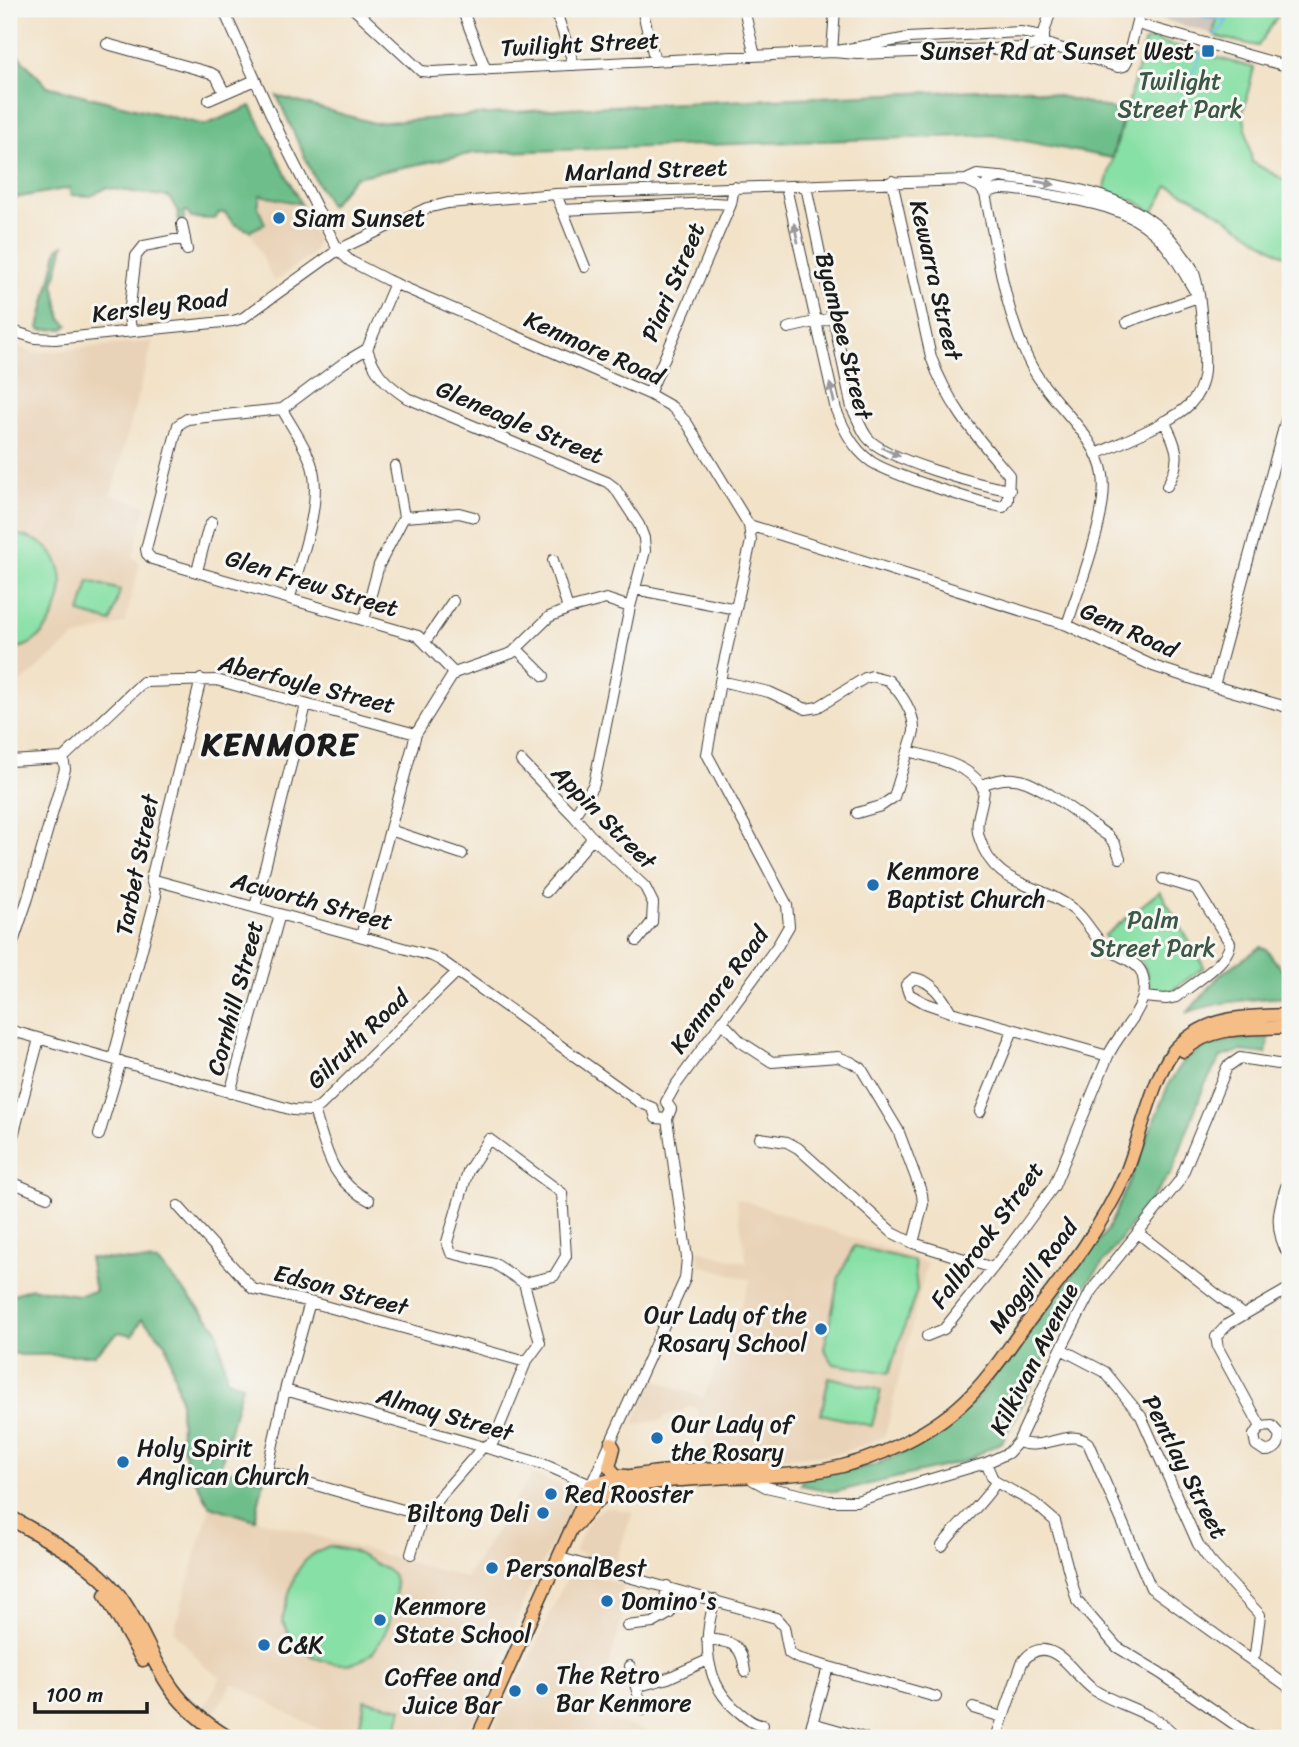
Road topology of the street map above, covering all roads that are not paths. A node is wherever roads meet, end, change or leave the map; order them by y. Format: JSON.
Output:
{"nodes":[{"id":1,"x":223,"y":9,"type":"edge"},
{"id":2,"x":354,"y":9,"type":"edge"},
{"id":3,"x":462,"y":9,"type":"edge"},
{"id":4,"x":555,"y":9,"type":"edge"},
{"id":5,"x":642,"y":9,"type":"edge"},
{"id":6,"x":744,"y":9,"type":"edge"},
{"id":7,"x":835,"y":9,"type":"edge"},
{"id":8,"x":1051,"y":9,"type":"edge"},
{"id":9,"x":1140,"y":9,"type":"edge"},
{"id":10,"x":1137,"y":24,"type":"junction"},
{"id":11,"x":1044,"y":43,"type":"junction"},
{"id":12,"x":107,"y":44,"type":"dead end"},
{"id":13,"x":832,"y":52,"type":"junction"},
{"id":14,"x":755,"y":56,"type":"junction"},
{"id":15,"x":655,"y":61,"type":"junction"},
{"id":16,"x":574,"y":65,"type":"junction"},
{"id":17,"x":1290,"y":67,"type":"edge"},
{"id":18,"x":486,"y":70,"type":"junction"},
{"id":19,"x":255,"y":80,"type":"junction"},
{"id":20,"x":224,"y":92,"type":"junction"},
{"id":21,"x":209,"y":100,"type":"dead end"},
{"id":22,"x":1000,"y":177,"type":"junction"},
{"id":23,"x":966,"y":180,"type":"junction"},
{"id":24,"x":892,"y":181,"type":"junction"},
{"id":25,"x":806,"y":186,"type":"junction"},
{"id":26,"x":734,"y":187,"type":"junction"},
{"id":27,"x":786,"y":187,"type":"junction"},
{"id":28,"x":984,"y":192,"type":"junction"},
{"id":29,"x":556,"y":194,"type":"junction"},
{"id":30,"x":731,"y":204,"type":"junction"},
{"id":31,"x":562,"y":210,"type":"junction"},
{"id":32,"x":182,"y":224,"type":"dead end"},
{"id":33,"x":185,"y":238,"type":"junction"},
{"id":34,"x":187,"y":250,"type":"dead end"},
{"id":35,"x":338,"y":250,"type":"junction"},
{"id":36,"x":586,"y":267,"type":"dead end"},
{"id":37,"x":395,"y":283,"type":"junction"},
{"id":38,"x":1198,"y":297,"type":"junction"},
{"id":39,"x":832,"y":318,"type":"junction"},
{"id":40,"x":816,"y":322,"type":"junction"},
{"id":41,"x":1126,"y":322,"type":"dead end"},
{"id":42,"x":789,"y":328,"type":"dead end"},
{"id":43,"x":9,"y":330,"type":"edge"},
{"id":44,"x":131,"y":331,"type":"junction"},
{"id":45,"x":367,"y":349,"type":"junction"},
{"id":46,"x":649,"y":394,"type":"junction"},
{"id":47,"x":1290,"y":405,"type":"edge"},
{"id":48,"x":282,"y":409,"type":"junction"},
{"id":49,"x":1164,"y":421,"type":"junction"},
{"id":50,"x":1097,"y":454,"type":"junction"},
{"id":51,"x":395,"y":466,"type":"dead end"},
{"id":52,"x":1167,"y":486,"type":"dead end"},
{"id":53,"x":1010,"y":490,"type":"junction"},
{"id":54,"x":404,"y":517,"type":"junction"},
{"id":55,"x":474,"y":517,"type":"dead end"},
{"id":56,"x":212,"y":522,"type":"dead end"},
{"id":57,"x":749,"y":525,"type":"junction"},
{"id":58,"x":553,"y":560,"type":"dead end"},
{"id":59,"x":197,"y":571,"type":"junction"},
{"id":60,"x":635,"y":589,"type":"junction"},
{"id":61,"x":290,"y":597,"type":"junction"},
{"id":62,"x":453,"y":601,"type":"dead end"},
{"id":63,"x":630,"y":607,"type":"junction"},
{"id":64,"x":568,"y":609,"type":"junction"},
{"id":65,"x":736,"y":609,"type":"junction"},
{"id":66,"x":365,"y":621,"type":"junction"},
{"id":67,"x":1067,"y":625,"type":"junction"},
{"id":68,"x":425,"y":642,"type":"junction"},
{"id":69,"x":517,"y":649,"type":"junction"},
{"id":70,"x":454,"y":673,"type":"junction"},
{"id":71,"x":544,"y":676,"type":"dead end"},
{"id":72,"x":201,"y":679,"type":"junction"},
{"id":73,"x":720,"y":681,"type":"junction"},
{"id":74,"x":1214,"y":686,"type":"junction"},
{"id":75,"x":306,"y":705,"type":"junction"},
{"id":76,"x":1290,"y":708,"type":"edge"},
{"id":77,"x":415,"y":734,"type":"junction"},
{"id":78,"x":908,"y":751,"type":"junction"},
{"id":79,"x":63,"y":758,"type":"junction"},
{"id":80,"x":9,"y":761,"type":"edge"},
{"id":81,"x":521,"y":761,"type":"dead end"},
{"id":82,"x":982,"y":785,"type":"junction"},
{"id":83,"x":857,"y":813,"type":"dead end"},
{"id":84,"x":574,"y":816,"type":"junction"},
{"id":85,"x":390,"y":830,"type":"junction"},
{"id":86,"x":593,"y":838,"type":"junction"},
{"id":87,"x":462,"y":854,"type":"dead end"},
{"id":88,"x":1120,"y":858,"type":"dead end"},
{"id":89,"x":152,"y":879,"type":"junction"},
{"id":90,"x":1163,"y":879,"type":"dead end"},
{"id":91,"x":546,"y":892,"type":"dead end"},
{"id":92,"x":255,"y":907,"type":"junction"},
{"id":93,"x":280,"y":914,"type":"junction"},
{"id":94,"x":361,"y":936,"type":"junction"},
{"id":95,"x":637,"y":941,"type":"dead end"},
{"id":96,"x":9,"y":954,"type":"edge"},
{"id":97,"x":457,"y":972,"type":"junction"},
{"id":98,"x":1143,"y":997,"type":"junction"},
{"id":99,"x":951,"y":1012,"type":"dead end"},
{"id":100,"x":1290,"y":1015,"type":"edge"},
{"id":101,"x":722,"y":1022,"type":"junction"},
{"id":102,"x":1290,"y":1027,"type":"edge"},
{"id":103,"x":9,"y":1030,"type":"edge"},
{"id":104,"x":1013,"y":1030,"type":"junction"},
{"id":105,"x":715,"y":1032,"type":"junction"},
{"id":106,"x":39,"y":1039,"type":"junction"},
{"id":107,"x":741,"y":1042,"type":"junction"},
{"id":108,"x":1108,"y":1056,"type":"junction"},
{"id":109,"x":117,"y":1060,"type":"junction"},
{"id":110,"x":1290,"y":1066,"type":"edge"},
{"id":111,"x":1161,"y":1074,"type":"junction"},
{"id":112,"x":230,"y":1093,"type":"junction"},
{"id":113,"x":666,"y":1102,"type":"junction"},
{"id":114,"x":653,"y":1108,"type":"junction"},
{"id":115,"x":314,"y":1110,"type":"junction"},
{"id":116,"x":980,"y":1112,"type":"dead end"},
{"id":117,"x":667,"y":1119,"type":"junction"},
{"id":118,"x":99,"y":1135,"type":"dead end"},
{"id":119,"x":760,"y":1138,"type":"dead end"},
{"id":120,"x":9,"y":1152,"type":"edge"},
{"id":121,"x":1290,"y":1176,"type":"edge"},
{"id":122,"x":9,"y":1181,"type":"edge"},
{"id":123,"x":47,"y":1197,"type":"dead end"},
{"id":124,"x":369,"y":1200,"type":"dead end"},
{"id":125,"x":178,"y":1206,"type":"dead end"},
{"id":126,"x":1138,"y":1233,"type":"junction"},
{"id":127,"x":913,"y":1243,"type":"junction"},
{"id":128,"x":1290,"y":1258,"type":"edge"},
{"id":129,"x":993,"y":1268,"type":"junction"},
{"id":130,"x":524,"y":1283,"type":"junction"},
{"id":131,"x":1290,"y":1288,"type":"edge"},
{"id":132,"x":310,"y":1302,"type":"junction"},
{"id":133,"x":1243,"y":1315,"type":"junction"},
{"id":134,"x":927,"y":1335,"type":"dead end"},
{"id":135,"x":1060,"y":1349,"type":"junction"},
{"id":136,"x":526,"y":1362,"type":"junction"},
{"id":137,"x":285,"y":1390,"type":"junction"},
{"id":138,"x":1261,"y":1427,"type":"dead end"},
{"id":139,"x":1018,"y":1442,"type":"junction"},
{"id":140,"x":611,"y":1443,"type":"junction"},
{"id":141,"x":487,"y":1447,"type":"junction"},
{"id":142,"x":986,"y":1463,"type":"junction"},
{"id":143,"x":752,"y":1472,"type":"junction"},
{"id":144,"x":634,"y":1482,"type":"junction"},
{"id":145,"x":996,"y":1482,"type":"junction"},
{"id":146,"x":591,"y":1486,"type":"junction"},
{"id":147,"x":421,"y":1512,"type":"junction"},
{"id":148,"x":9,"y":1517,"type":"edge"},
{"id":149,"x":9,"y":1527,"type":"edge"},
{"id":150,"x":572,"y":1529,"type":"junction"},
{"id":151,"x":942,"y":1546,"type":"dead end"},
{"id":152,"x":411,"y":1554,"type":"dead end"},
{"id":153,"x":559,"y":1558,"type":"junction"},
{"id":154,"x":667,"y":1586,"type":"junction"},
{"id":155,"x":715,"y":1600,"type":"junction"},
{"id":156,"x":627,"y":1626,"type":"dead end"},
{"id":157,"x":707,"y":1639,"type":"junction"},
{"id":158,"x":1251,"y":1659,"type":"junction"},
{"id":159,"x":708,"y":1660,"type":"junction"},
{"id":160,"x":629,"y":1666,"type":"dead end"},
{"id":161,"x":828,"y":1667,"type":"junction"},
{"id":162,"x":745,"y":1672,"type":"dead end"},
{"id":163,"x":636,"y":1688,"type":"junction"},
{"id":164,"x":1290,"y":1688,"type":"edge"},
{"id":165,"x":936,"y":1698,"type":"dead end"},
{"id":166,"x":973,"y":1708,"type":"dead end"},
{"id":167,"x":643,"y":1710,"type":"dead end"},
{"id":168,"x":1002,"y":1717,"type":"junction"},
{"id":169,"x":812,"y":1723,"type":"junction"},
{"id":170,"x":762,"y":1725,"type":"dead end"},
{"id":171,"x":1290,"y":1729,"type":"edge"},
{"id":172,"x":212,"y":1738,"type":"edge"},
{"id":173,"x":228,"y":1738,"type":"edge"},
{"id":174,"x":478,"y":1738,"type":"edge"},
{"id":175,"x":808,"y":1738,"type":"edge"},
{"id":176,"x":864,"y":1738,"type":"edge"},
{"id":177,"x":996,"y":1738,"type":"edge"},
{"id":178,"x":1177,"y":1738,"type":"edge"}],
"edges":[{"from":1,"to":19,"type":"street","name":"Kenmore Road"},
{"from":2,"to":18,"type":"street","name":"Twilight Street"},
{"from":3,"to":18,"type":"street"},
{"from":4,"to":16,"type":"street"},
{"from":5,"to":15,"type":"street"},
{"from":6,"to":14,"type":"street"},
{"from":7,"to":13,"type":"street"},
{"from":8,"to":11,"type":"street"},
{"from":9,"to":10,"type":"street"},
{"from":10,"to":11,"type":"street","name":"Twilight Street"},
{"from":10,"to":17,"type":"street"},
{"from":11,"to":13,"type":"street","name":"Twilight Street"},
{"from":11,"to":13,"type":"street","name":"Twilight Street"},
{"from":12,"to":20,"type":"street"},
{"from":13,"to":14,"type":"street","name":"Twilight Street"},
{"from":14,"to":15,"type":"street","name":"Twilight Street"},
{"from":15,"to":16,"type":"street","name":"Twilight Street"},
{"from":16,"to":18,"type":"street","name":"Twilight Street"},
{"from":19,"to":20,"type":"street"},
{"from":19,"to":35,"type":"street","name":"Kenmore Road"},
{"from":20,"to":21,"type":"street"},
{"from":22,"to":23,"type":"street","name":"Marland Street"},
{"from":22,"to":28,"type":"street"},
{"from":22,"to":38,"type":"street","name":"Marland Street","one_way":true},
{"from":23,"to":24,"type":"street","name":"Marland Street"},
{"from":23,"to":28,"type":"street"},
{"from":24,"to":25,"type":"street","name":"Marland Street"},
{"from":24,"to":53,"type":"street","name":"Kewarra Street"},
{"from":25,"to":27,"type":"street","name":"Marland Street"},
{"from":25,"to":39,"type":"street","name":"Byambee Street"},
{"from":26,"to":27,"type":"street","name":"Marland Street"},
{"from":26,"to":29,"type":"street","name":"Marland Street"},
{"from":26,"to":30,"type":"street","name":"Piari Street"},
{"from":40,"to":27,"type":"street","name":"Byambee Street","one_way":true},
{"from":28,"to":38,"type":"street","name":"Marland Street"},
{"from":28,"to":50,"type":"street"},
{"from":29,"to":31,"type":"street"},
{"from":29,"to":35,"type":"street","name":"Marland Street"},
{"from":30,"to":31,"type":"street","name":"Marland Street"},
{"from":30,"to":46,"type":"street","name":"Piari Street"},
{"from":31,"to":36,"type":"street"},
{"from":32,"to":33,"type":"street"},
{"from":33,"to":34,"type":"street"},
{"from":33,"to":44,"type":"street"},
{"from":35,"to":37,"type":"street","name":"Kenmore Road"},
{"from":35,"to":44,"type":"street","name":"Kersley Road"},
{"from":37,"to":45,"type":"street"},
{"from":37,"to":46,"type":"street","name":"Kenmore Road"},
{"from":38,"to":41,"type":"street"},
{"from":38,"to":49,"type":"street","name":"Marland Street"},
{"from":39,"to":40,"type":"street"},
{"from":39,"to":53,"type":"street","name":"Byambee Street","one_way":true},
{"from":40,"to":42,"type":"street"},
{"from":53,"to":40,"type":"street","name":"Byambee Street","one_way":true},
{"from":43,"to":44,"type":"street","name":"Kersley Road"},
{"from":45,"to":48,"type":"street"},
{"from":45,"to":60,"type":"street","name":"Gleneagle Street"},
{"from":46,"to":57,"type":"street","name":"Kenmore Road"},
{"from":47,"to":74,"type":"street"},
{"from":48,"to":59,"type":"street","name":"Glen Frew Street"},
{"from":48,"to":61,"type":"street"},
{"from":49,"to":50,"type":"street","name":"Marland Street"},
{"from":49,"to":52,"type":"street"},
{"from":50,"to":67,"type":"street"},
{"from":51,"to":54,"type":"street"},
{"from":54,"to":55,"type":"street"},
{"from":54,"to":66,"type":"street"},
{"from":56,"to":59,"type":"street"},
{"from":57,"to":65,"type":"street","name":"Kenmore Road"},
{"from":57,"to":67,"type":"street","name":"Gem Road"},
{"from":58,"to":64,"type":"street"},
{"from":59,"to":61,"type":"street","name":"Glen Frew Street"},
{"from":60,"to":63,"type":"street","name":"Gleneagle Street"},
{"from":60,"to":65,"type":"street"},
{"from":61,"to":66,"type":"street","name":"Glen Frew Street"},
{"from":62,"to":68,"type":"street"},
{"from":63,"to":64,"type":"street"},
{"from":63,"to":84,"type":"street","name":"Gleneagle Street"},
{"from":64,"to":69,"type":"street"},
{"from":65,"to":73,"type":"street","name":"Kenmore Road"},
{"from":66,"to":68,"type":"street","name":"Glen Frew Street"},
{"from":67,"to":74,"type":"street","name":"Gem Road"},
{"from":68,"to":70,"type":"street","name":"Glen Frew Street"},
{"from":69,"to":70,"type":"street"},
{"from":69,"to":71,"type":"street"},
{"from":70,"to":77,"type":"street"},
{"from":72,"to":75,"type":"street","name":"Aberfoyle Street"},
{"from":72,"to":79,"type":"street","name":"Aberfoyle Street"},
{"from":72,"to":89,"type":"street","name":"Tarbet Street"},
{"from":73,"to":78,"type":"street"},
{"from":73,"to":101,"type":"street","name":"Kenmore Road"},
{"from":74,"to":76,"type":"street","name":"Gem Road"},
{"from":75,"to":77,"type":"street","name":"Aberfoyle Street"},
{"from":75,"to":92,"type":"street"},
{"from":77,"to":85,"type":"street"},
{"from":78,"to":82,"type":"street"},
{"from":78,"to":83,"type":"street"},
{"from":79,"to":80,"type":"street"},
{"from":79,"to":96,"type":"street"},
{"from":81,"to":84,"type":"street","name":"Appin Street"},
{"from":82,"to":88,"type":"street"},
{"from":82,"to":98,"type":"street"},
{"from":84,"to":86,"type":"street","name":"Appin Street"},
{"from":85,"to":87,"type":"street"},
{"from":85,"to":94,"type":"street"},
{"from":86,"to":91,"type":"street"},
{"from":86,"to":95,"type":"street","name":"Appin Street"},
{"from":89,"to":92,"type":"street","name":"Acworth Street"},
{"from":89,"to":109,"type":"street","name":"Tarbet Street"},
{"from":90,"to":98,"type":"street"},
{"from":92,"to":93,"type":"street","name":"Acworth Street"},
{"from":93,"to":94,"type":"street","name":"Acworth Street"},
{"from":93,"to":112,"type":"street","name":"Cornhill Street"},
{"from":94,"to":97,"type":"street","name":"Acworth Street"},
{"from":97,"to":114,"type":"street"},
{"from":97,"to":115,"type":"street","name":"Gilruth Road"},
{"from":98,"to":108,"type":"street","name":"Fallbrook Street"},
{"from":99,"to":104,"type":"street"},
{"from":100,"to":111,"type":"main road","name":"Moggill Road"},
{"from":101,"to":105,"type":"street","name":"Kenmore Road"},
{"from":101,"to":107,"type":"street"},
{"from":102,"to":111,"type":"main road","name":"Moggill Road"},
{"from":103,"to":106,"type":"street","name":"Gilruth Road"},
{"from":104,"to":108,"type":"street"},
{"from":104,"to":116,"type":"street"},
{"from":105,"to":107,"type":"street"},
{"from":105,"to":113,"type":"street","name":"Kenmore Road"},
{"from":106,"to":109,"type":"street","name":"Gilruth Road"},
{"from":106,"to":120,"type":"street"},
{"from":107,"to":127,"type":"street"},
{"from":108,"to":129,"type":"street","name":"Fallbrook Street"},
{"from":109,"to":112,"type":"street","name":"Gilruth Road"},
{"from":109,"to":118,"type":"street","name":"Tarbet Street"},
{"from":110,"to":126,"type":"street","name":"Kilkivan Avenue"},
{"from":111,"to":143,"type":"main road","name":"Moggill Road"},
{"from":112,"to":115,"type":"street","name":"Gilruth Road"},
{"from":113,"to":114,"type":"street"},
{"from":113,"to":117,"type":"street"},
{"from":114,"to":117,"type":"street"},
{"from":115,"to":124,"type":"street"},
{"from":117,"to":140,"type":"street"},
{"from":119,"to":127,"type":"street"},
{"from":121,"to":128,"type":"street"},
{"from":122,"to":123,"type":"street"},
{"from":125,"to":132,"type":"street","name":"Edson Street"},
{"from":126,"to":133,"type":"street"},
{"from":126,"to":135,"type":"street","name":"Kilkivan Avenue"},
{"from":127,"to":129,"type":"street"},
{"from":129,"to":134,"type":"street","name":"Fallbrook Street"},
{"from":130,"to":130,"type":"street"},
{"from":130,"to":136,"type":"street"},
{"from":131,"to":133,"type":"street"},
{"from":132,"to":136,"type":"street","name":"Edson Street"},
{"from":132,"to":137,"type":"street"},
{"from":133,"to":138,"type":"street"},
{"from":135,"to":139,"type":"street","name":"Kilkivan Avenue"},
{"from":135,"to":158,"type":"street","name":"Pentlay Street"},
{"from":136,"to":141,"type":"street"},
{"from":137,"to":141,"type":"street","name":"Almay Street"},
{"from":137,"to":147,"type":"street"},
{"from":139,"to":142,"type":"street","name":"Kilkivan Avenue"},
{"from":139,"to":158,"type":"street"},
{"from":140,"to":144,"type":"main road"},
{"from":140,"to":146,"type":"street"},
{"from":141,"to":146,"type":"street","name":"Almay Street"},
{"from":141,"to":147,"type":"street"},
{"from":142,"to":143,"type":"street","name":"Kilkivan Avenue"},
{"from":142,"to":145,"type":"street"},
{"from":143,"to":144,"type":"main road","name":"Moggill Road"},
{"from":144,"to":146,"type":"main road","name":"Moggill Road"},
{"from":144,"to":150,"type":"main road","name":"Moggill Road"},
{"from":145,"to":151,"type":"street"},
{"from":145,"to":171,"type":"street"},
{"from":146,"to":150,"type":"main road","name":"Moggill Road"},
{"from":147,"to":152,"type":"street"},
{"from":148,"to":173,"type":"highway"},
{"from":149,"to":172,"type":"highway"},
{"from":150,"to":153,"type":"main road","name":"Moggill Road"},
{"from":153,"to":154,"type":"street"},
{"from":153,"to":174,"type":"main road","name":"Moggill Road"},
{"from":154,"to":155,"type":"street"},
{"from":154,"to":156,"type":"street"},
{"from":155,"to":157,"type":"street"},
{"from":155,"to":161,"type":"street"},
{"from":157,"to":159,"type":"street"},
{"from":157,"to":162,"type":"street"},
{"from":158,"to":164,"type":"street"},
{"from":159,"to":163,"type":"street"},
{"from":159,"to":170,"type":"street"},
{"from":160,"to":163,"type":"street"},
{"from":161,"to":165,"type":"street"},
{"from":161,"to":169,"type":"street"},
{"from":163,"to":167,"type":"street"},
{"from":166,"to":168,"type":"street"},
{"from":168,"to":177,"type":"street"},
{"from":168,"to":178,"type":"street"},
{"from":169,"to":175,"type":"street"},
{"from":169,"to":176,"type":"street"}]}
